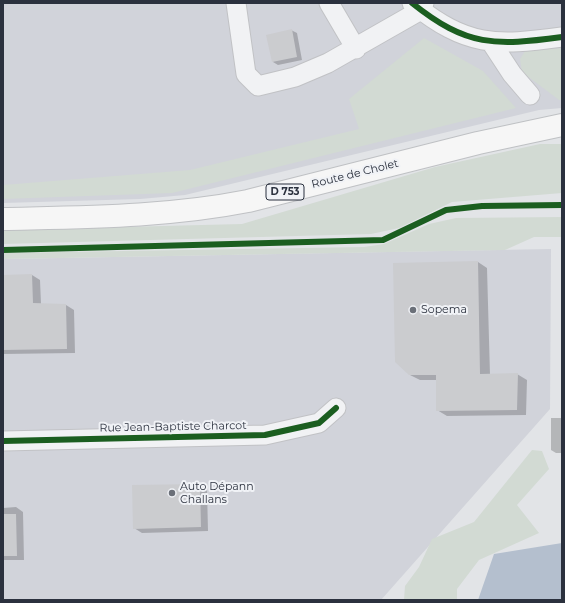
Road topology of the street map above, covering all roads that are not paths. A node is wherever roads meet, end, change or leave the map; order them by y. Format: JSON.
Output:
{"nodes":[{"id":1,"x":236,"y":3,"type":"edge"},
{"id":2,"x":329,"y":3,"type":"edge"},
{"id":3,"x":419,"y":5,"type":"edge"},
{"id":4,"x":562,"y":37,"type":"edge"},
{"id":5,"x":491,"y":42,"type":"junction"},
{"id":6,"x":356,"y":49,"type":"junction"},
{"id":7,"x":530,"y":95,"type":"dead end"},
{"id":8,"x":562,"y":125,"type":"edge"},
{"id":9,"x":3,"y":219,"type":"edge"},
{"id":10,"x":336,"y":408,"type":"dead end"},
{"id":11,"x":3,"y":441,"type":"edge"}],
"edges":[{"from":1,"to":6,"type":"street"},
{"from":2,"to":6,"type":"street"},
{"from":3,"to":5,"type":"street"},
{"from":3,"to":6,"type":"street"},
{"from":4,"to":5,"type":"street"},
{"from":5,"to":7,"type":"street"},
{"from":8,"to":9,"type":"main road","name":"Route de Cholet","number":"D 753"},
{"from":10,"to":11,"type":"street","name":"Rue Jean-Baptiste Charcot"}]}
